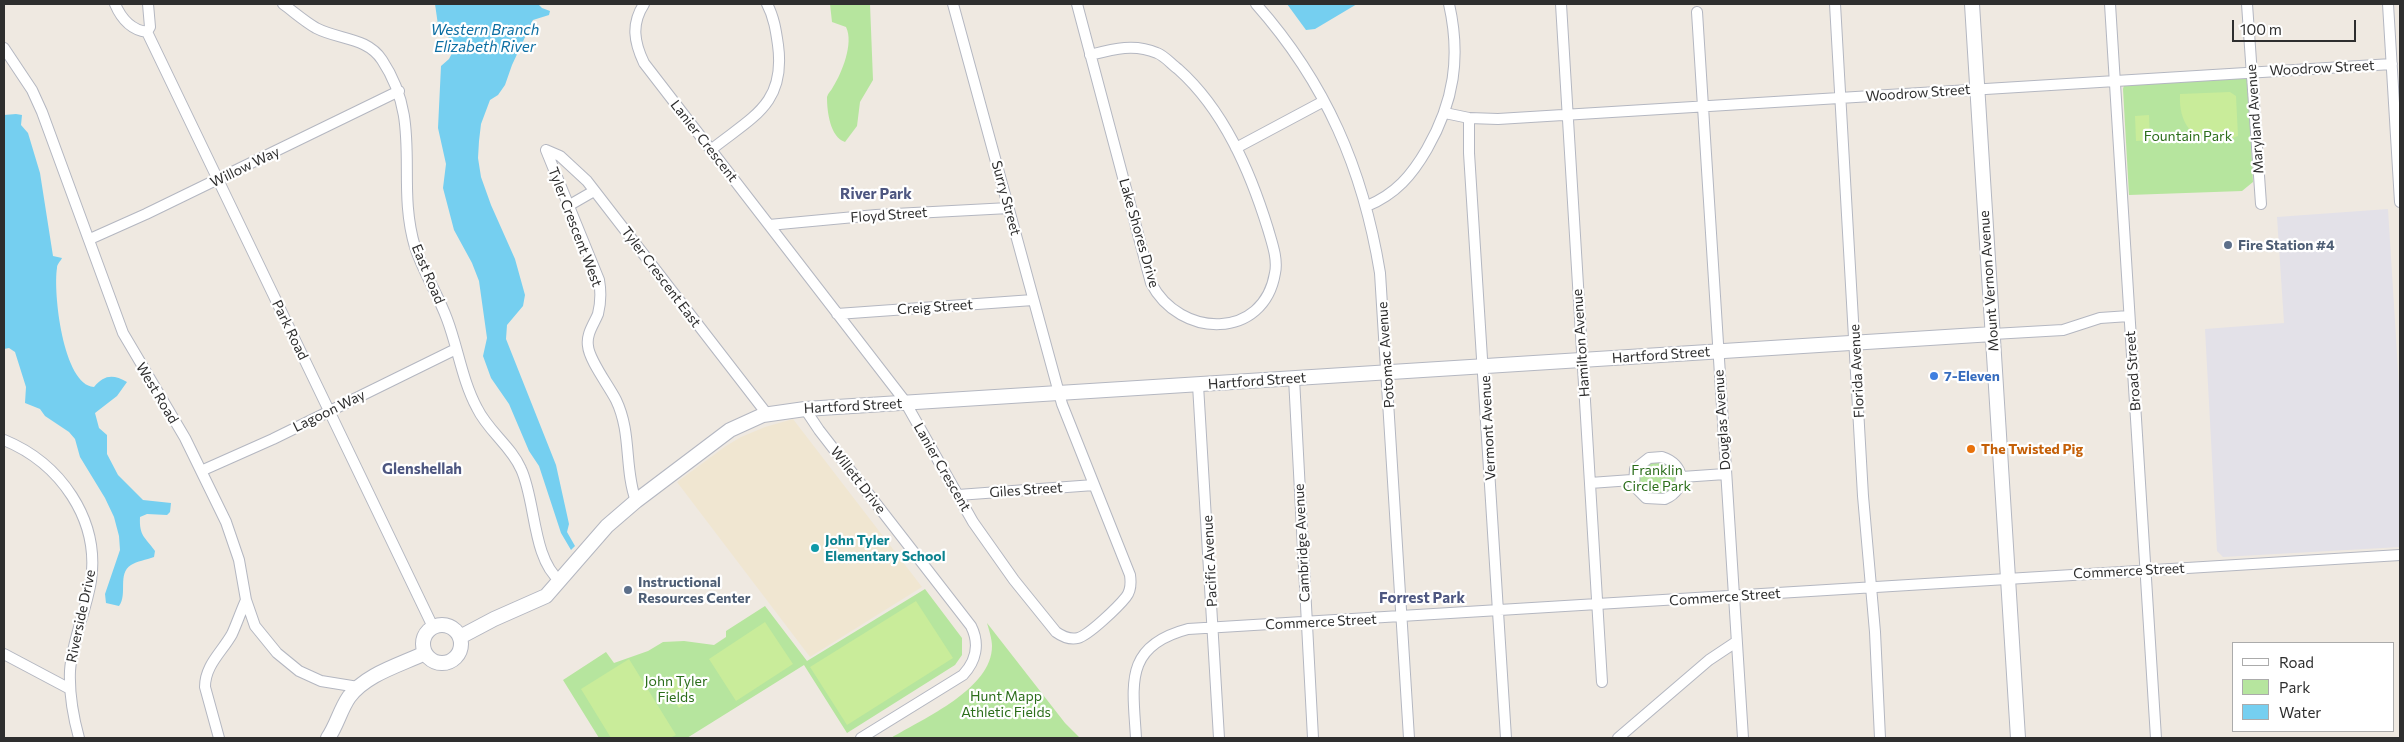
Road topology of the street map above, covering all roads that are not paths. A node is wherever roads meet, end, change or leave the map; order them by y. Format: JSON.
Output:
{"nodes":[{"id":1,"x":115,"y":4,"type":"edge"},
{"id":2,"x":148,"y":4,"type":"edge"},
{"id":3,"x":282,"y":4,"type":"edge"},
{"id":4,"x":644,"y":4,"type":"edge"},
{"id":5,"x":767,"y":4,"type":"edge"},
{"id":6,"x":953,"y":4,"type":"edge"},
{"id":7,"x":1077,"y":4,"type":"edge"},
{"id":8,"x":1256,"y":4,"type":"edge"},
{"id":9,"x":1450,"y":4,"type":"edge"},
{"id":10,"x":1560,"y":4,"type":"edge"},
{"id":11,"x":1835,"y":4,"type":"edge"},
{"id":12,"x":1972,"y":4,"type":"edge"},
{"id":13,"x":2110,"y":4,"type":"edge"},
{"id":14,"x":2247,"y":4,"type":"edge"},
{"id":15,"x":2388,"y":4,"type":"edge"},
{"id":16,"x":1697,"y":12,"type":"dead end"},
{"id":17,"x":147,"y":32,"type":"junction"},
{"id":18,"x":4,"y":48,"type":"edge"},
{"id":19,"x":1090,"y":55,"type":"junction"},
{"id":20,"x":2392,"y":64,"type":"junction"},
{"id":21,"x":2251,"y":72,"type":"junction"},
{"id":22,"x":2115,"y":81,"type":"junction"},
{"id":23,"x":1977,"y":89,"type":"junction"},
{"id":24,"x":399,"y":91,"type":"junction"},
{"id":25,"x":1840,"y":99,"type":"junction"},
{"id":26,"x":1324,"y":101,"type":"junction"},
{"id":27,"x":1703,"y":107,"type":"junction"},
{"id":28,"x":1445,"y":113,"type":"junction"},
{"id":29,"x":1567,"y":115,"type":"junction"},
{"id":30,"x":1469,"y":118,"type":"junction"},
{"id":31,"x":1236,"y":148,"type":"junction"},
{"id":32,"x":712,"y":149,"type":"junction"},
{"id":33,"x":546,"y":150,"type":"joint"},
{"id":34,"x":218,"y":180,"type":"junction"},
{"id":35,"x":594,"y":191,"type":"junction"},
{"id":36,"x":2400,"y":202,"type":"edge"},
{"id":37,"x":2261,"y":204,"type":"dead end"},
{"id":38,"x":568,"y":206,"type":"junction"},
{"id":39,"x":1367,"y":206,"type":"junction"},
{"id":40,"x":1009,"y":208,"type":"junction"},
{"id":41,"x":769,"y":225,"type":"junction"},
{"id":42,"x":90,"y":239,"type":"junction"},
{"id":43,"x":1033,"y":300,"type":"junction"},
{"id":44,"x":837,"y":314,"type":"junction"},
{"id":45,"x":2129,"y":316,"type":"junction"},
{"id":46,"x":1993,"y":334,"type":"junction"},
{"id":47,"x":1855,"y":343,"type":"junction"},
{"id":48,"x":456,"y":349,"type":"junction"},
{"id":49,"x":1718,"y":352,"type":"junction"},
{"id":50,"x":1582,"y":360,"type":"junction"},
{"id":51,"x":1484,"y":366,"type":"junction"},
{"id":52,"x":1386,"y":372,"type":"junction"},
{"id":53,"x":1294,"y":378,"type":"junction"},
{"id":54,"x":1198,"y":385,"type":"junction"},
{"id":55,"x":1059,"y":393,"type":"junction"},
{"id":56,"x":906,"y":403,"type":"junction"},
{"id":57,"x":805,"y":409,"type":"junction"},
{"id":58,"x":329,"y":411,"type":"junction"},
{"id":59,"x":767,"y":414,"type":"junction"},
{"id":60,"x":4,"y":440,"type":"edge"},
{"id":61,"x":201,"y":471,"type":"junction"},
{"id":62,"x":1725,"y":474,"type":"junction"},
{"id":63,"x":1682,"y":477,"type":"junction"},
{"id":64,"x":1632,"y":480,"type":"junction"},
{"id":65,"x":1590,"y":483,"type":"junction"},
{"id":66,"x":1094,"y":485,"type":"junction"},
{"id":67,"x":958,"y":495,"type":"junction"},
{"id":68,"x":636,"y":501,"type":"junction"},
{"id":69,"x":2400,"y":555,"type":"edge"},
{"id":70,"x":2146,"y":570,"type":"junction"},
{"id":71,"x":2009,"y":578,"type":"junction"},
{"id":72,"x":560,"y":581,"type":"junction"},
{"id":73,"x":1871,"y":587,"type":"junction"},
{"id":74,"x":1733,"y":597,"type":"junction"},
{"id":75,"x":246,"y":600,"type":"junction"},
{"id":76,"x":1598,"y":605,"type":"junction"},
{"id":77,"x":1498,"y":612,"type":"junction"},
{"id":78,"x":1403,"y":617,"type":"junction"},
{"id":79,"x":1306,"y":623,"type":"junction"},
{"id":80,"x":433,"y":627,"type":"junction"},
{"id":81,"x":1214,"y":628,"type":"junction"},
{"id":82,"x":460,"y":637,"type":"junction"},
{"id":83,"x":1736,"y":642,"type":"junction"},
{"id":84,"x":425,"y":653,"type":"junction"},
{"id":85,"x":4,"y":654,"type":"edge"},
{"id":86,"x":1602,"y":682,"type":"dead end"},
{"id":87,"x":358,"y":687,"type":"junction"},
{"id":88,"x":70,"y":689,"type":"junction"},
{"id":89,"x":79,"y":738,"type":"edge"},
{"id":90,"x":218,"y":738,"type":"edge"},
{"id":91,"x":328,"y":738,"type":"edge"},
{"id":92,"x":861,"y":738,"type":"edge"},
{"id":93,"x":1136,"y":738,"type":"edge"},
{"id":94,"x":1219,"y":738,"type":"edge"},
{"id":95,"x":1313,"y":738,"type":"edge"},
{"id":96,"x":1409,"y":738,"type":"edge"},
{"id":97,"x":1506,"y":738,"type":"edge"},
{"id":98,"x":1618,"y":738,"type":"edge"},
{"id":99,"x":1743,"y":738,"type":"edge"},
{"id":100,"x":1880,"y":738,"type":"edge"},
{"id":101,"x":2018,"y":738,"type":"edge"},
{"id":102,"x":2156,"y":738,"type":"edge"}],
"edges":[{"from":1,"to":17,"type":"street"},
{"from":2,"to":17,"type":"street","name":"Park Road"},
{"from":3,"to":24,"type":"street","name":"East Road"},
{"from":4,"to":32,"type":"street","name":"Lanier Crescent"},
{"from":5,"to":32,"type":"street"},
{"from":6,"to":40,"type":"street","name":"Surry Street"},
{"from":7,"to":19,"type":"street","name":"Lake Shores Drive"},
{"from":8,"to":26,"type":"street","name":"Potomac Avenue"},
{"from":9,"to":28,"type":"street"},
{"from":10,"to":29,"type":"street","name":"Hamilton Avenue"},
{"from":11,"to":25,"type":"street","name":"Florida Avenue"},
{"from":12,"to":23,"type":"street","name":"Mount Vernon Avenue"},
{"from":13,"to":22,"type":"street","name":"Broad Street"},
{"from":14,"to":21,"type":"street","name":"Maryland Avenue"},
{"from":15,"to":20,"type":"street"},
{"from":16,"to":27,"type":"street","name":"Douglas Avenue"},
{"from":17,"to":34,"type":"street","name":"Park Road"},
{"from":18,"to":42,"type":"street","name":"West Road"},
{"from":19,"to":31,"type":"street","name":"Lake Shores Drive"},
{"from":19,"to":31,"type":"street","name":"Lake Shores Drive"},
{"from":20,"to":21,"type":"street","name":"Woodrow Street"},
{"from":20,"to":36,"type":"street"},
{"from":21,"to":22,"type":"street","name":"Woodrow Street"},
{"from":21,"to":37,"type":"street","name":"Maryland Avenue"},
{"from":22,"to":23,"type":"street","name":"Woodrow Street"},
{"from":22,"to":45,"type":"street","name":"Broad Street"},
{"from":23,"to":25,"type":"street","name":"Woodrow Street"},
{"from":23,"to":46,"type":"street","name":"Mount Vernon Avenue"},
{"from":24,"to":34,"type":"street","name":"Willow Way"},
{"from":24,"to":48,"type":"street","name":"East Road"},
{"from":25,"to":27,"type":"street","name":"Woodrow Street"},
{"from":25,"to":47,"type":"street","name":"Florida Avenue"},
{"from":26,"to":31,"type":"street"},
{"from":26,"to":39,"type":"street","name":"Potomac Avenue"},
{"from":27,"to":29,"type":"street","name":"Woodrow Street"},
{"from":27,"to":49,"type":"street","name":"Douglas Avenue"},
{"from":28,"to":30,"type":"street","name":"Woodrow Street"},
{"from":28,"to":39,"type":"street"},
{"from":29,"to":30,"type":"street","name":"Woodrow Street"},
{"from":29,"to":50,"type":"street","name":"Hamilton Avenue"},
{"from":30,"to":51,"type":"street","name":"Vermont Avenue"},
{"from":32,"to":41,"type":"street","name":"Lanier Crescent"},
{"from":33,"to":35,"type":"street","name":"Tyler Crescent East"},
{"from":33,"to":38,"type":"street","name":"Tyler Crescent West"},
{"from":34,"to":42,"type":"street","name":"Willow Way"},
{"from":34,"to":58,"type":"street","name":"Park Road"},
{"from":35,"to":38,"type":"street"},
{"from":35,"to":59,"type":"street","name":"Tyler Crescent East"},
{"from":38,"to":68,"type":"street","name":"Tyler Crescent West"},
{"from":39,"to":52,"type":"street","name":"Potomac Avenue"},
{"from":40,"to":41,"type":"street","name":"Floyd Street"},
{"from":40,"to":43,"type":"street","name":"Surry Street"},
{"from":41,"to":44,"type":"street","name":"Lanier Crescent"},
{"from":42,"to":61,"type":"street","name":"West Road"},
{"from":43,"to":44,"type":"street","name":"Creig Street"},
{"from":43,"to":55,"type":"street","name":"Surry Street"},
{"from":44,"to":56,"type":"street","name":"Lanier Crescent"},
{"from":45,"to":46,"type":"street","name":"Hartford Street"},
{"from":45,"to":70,"type":"street","name":"Broad Street"},
{"from":46,"to":47,"type":"street","name":"Hartford Street"},
{"from":46,"to":71,"type":"street","name":"Mount Vernon Avenue"},
{"from":47,"to":49,"type":"street","name":"Hartford Street"},
{"from":47,"to":73,"type":"street","name":"Florida Avenue"},
{"from":48,"to":58,"type":"street","name":"Lagoon Way"},
{"from":48,"to":72,"type":"street","name":"East Road"},
{"from":49,"to":50,"type":"street","name":"Hartford Street"},
{"from":49,"to":62,"type":"street","name":"Douglas Avenue"},
{"from":50,"to":51,"type":"street","name":"Hartford Street"},
{"from":50,"to":65,"type":"street","name":"Hamilton Avenue"},
{"from":51,"to":52,"type":"street","name":"Hartford Street"},
{"from":51,"to":77,"type":"street","name":"Vermont Avenue"},
{"from":52,"to":53,"type":"street","name":"Hartford Street"},
{"from":52,"to":78,"type":"street","name":"Potomac Avenue"},
{"from":53,"to":54,"type":"street","name":"Hartford Street"},
{"from":53,"to":79,"type":"street","name":"Cambridge Avenue"},
{"from":54,"to":55,"type":"street","name":"Hartford Street"},
{"from":54,"to":81,"type":"street","name":"Pacific Avenue"},
{"from":55,"to":56,"type":"street","name":"Hartford Street"},
{"from":55,"to":66,"type":"street","name":"Lanier Crescent"},
{"from":56,"to":57,"type":"street","name":"Hartford Street"},
{"from":56,"to":67,"type":"street","name":"Lanier Crescent"},
{"from":57,"to":59,"type":"street","name":"Hartford Street"},
{"from":57,"to":92,"type":"street","name":"Willett Drive"},
{"from":58,"to":61,"type":"street","name":"Lagoon Way"},
{"from":58,"to":80,"type":"street","name":"Park Road"},
{"from":59,"to":68,"type":"street","name":"Hartford Street"},
{"from":60,"to":88,"type":"street","name":"Riverside Drive"},
{"from":61,"to":75,"type":"street","name":"West Road"},
{"from":62,"to":63,"type":"street"},
{"from":62,"to":74,"type":"street","name":"Douglas Avenue"},
{"from":63,"to":64,"type":"street"},
{"from":63,"to":64,"type":"street"},
{"from":64,"to":65,"type":"street"},
{"from":65,"to":76,"type":"street","name":"Hamilton Avenue"},
{"from":66,"to":67,"type":"street","name":"Giles Street"},
{"from":66,"to":67,"type":"street","name":"Lanier Crescent"},
{"from":68,"to":72,"type":"street","name":"Hartford Street"},
{"from":69,"to":70,"type":"street","name":"Commerce Street"},
{"from":70,"to":71,"type":"street","name":"Commerce Street"},
{"from":70,"to":102,"type":"street","name":"Broad Street"},
{"from":71,"to":73,"type":"street","name":"Commerce Street"},
{"from":71,"to":101,"type":"street","name":"Mount Vernon Avenue"},
{"from":72,"to":82,"type":"street","name":"Hartford Street"},
{"from":73,"to":74,"type":"street","name":"Commerce Street"},
{"from":73,"to":100,"type":"street","name":"Florida Avenue"},
{"from":74,"to":76,"type":"street","name":"Commerce Street"},
{"from":74,"to":83,"type":"street","name":"Douglas Avenue"},
{"from":75,"to":87,"type":"street","name":"West Road"},
{"from":75,"to":90,"type":"street"},
{"from":76,"to":77,"type":"street","name":"Commerce Street"},
{"from":76,"to":86,"type":"street","name":"Hamilton Avenue"},
{"from":77,"to":78,"type":"street","name":"Commerce Street"},
{"from":77,"to":97,"type":"street","name":"Vermont Avenue"},
{"from":78,"to":79,"type":"street","name":"Commerce Street"},
{"from":78,"to":96,"type":"street","name":"Potomac Avenue"},
{"from":79,"to":81,"type":"street","name":"Commerce Street"},
{"from":79,"to":95,"type":"street","name":"Cambridge Avenue"},
{"from":80,"to":82,"type":"street"},
{"from":80,"to":84,"type":"street"},
{"from":81,"to":93,"type":"street","name":"Commerce Street"},
{"from":81,"to":94,"type":"street","name":"Pacific Avenue"},
{"from":82,"to":84,"type":"street"},
{"from":83,"to":98,"type":"street"},
{"from":83,"to":99,"type":"street","name":"Douglas Avenue"},
{"from":84,"to":87,"type":"street"},
{"from":85,"to":88,"type":"street"},
{"from":87,"to":91,"type":"street"},
{"from":88,"to":89,"type":"street","name":"Riverside Drive"}]}
